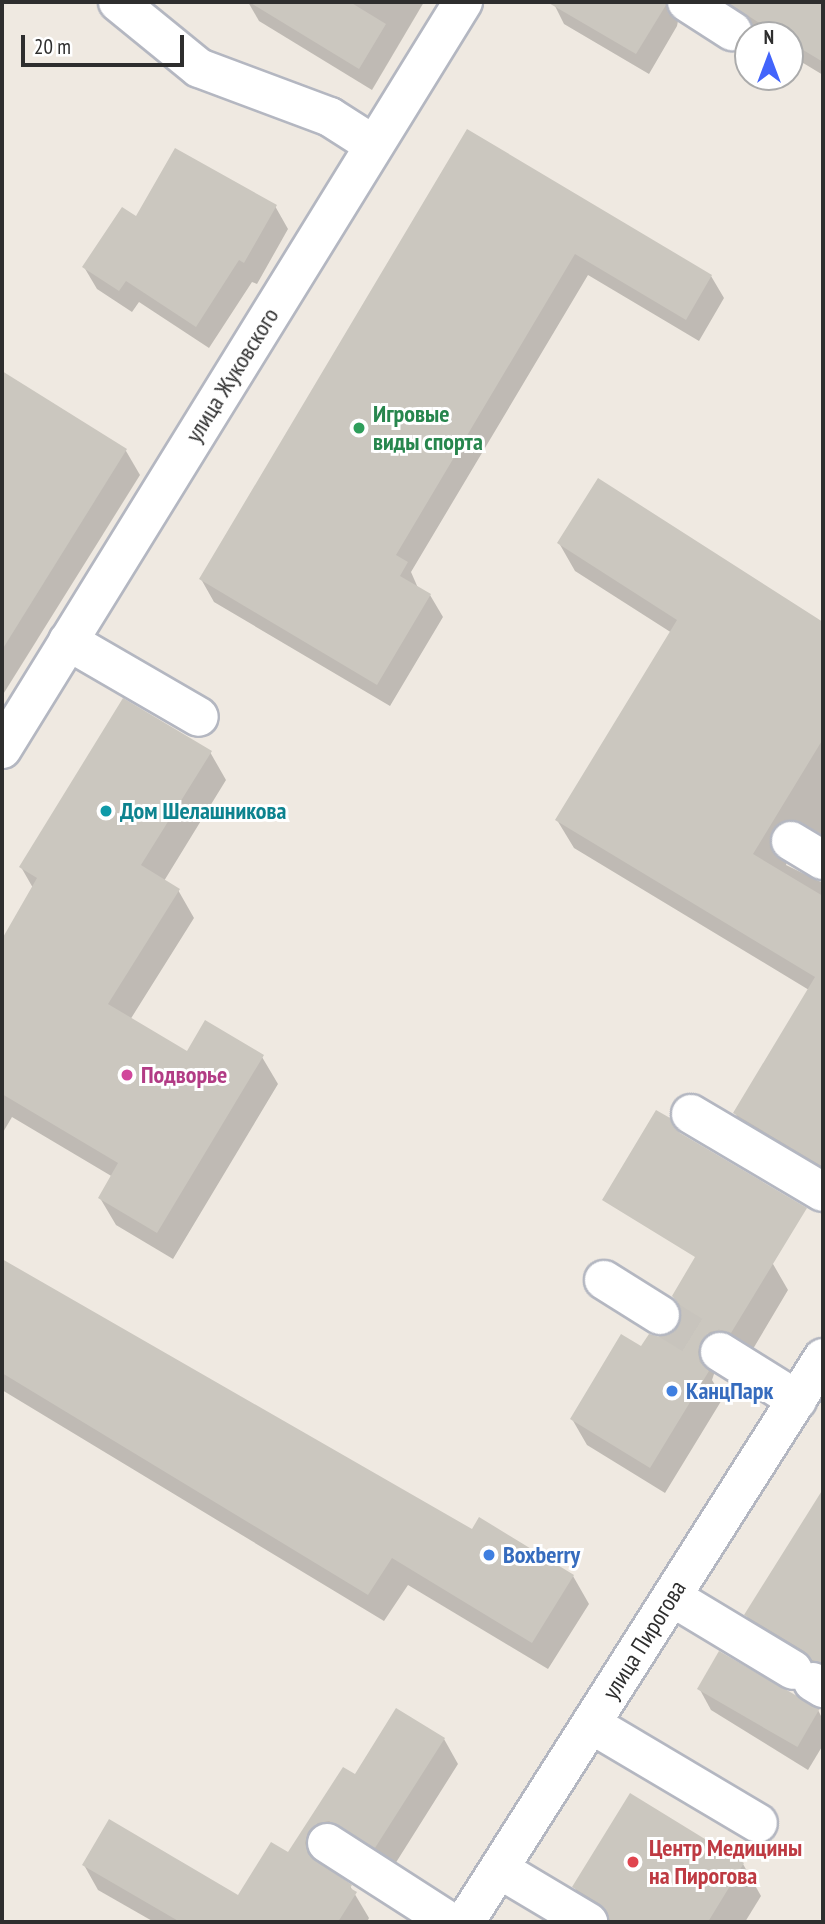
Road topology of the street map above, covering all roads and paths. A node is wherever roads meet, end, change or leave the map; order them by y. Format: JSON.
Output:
{"nodes":[{"id":1,"x":118,"y":2,"type":"edge"},
{"id":2,"x":463,"y":2,"type":"edge"},
{"id":3,"x":687,"y":2,"type":"edge"},
{"id":4,"x":732,"y":31,"type":"dead end"},
{"id":5,"x":374,"y":145,"type":"junction"},
{"id":6,"x":68,"y":641,"type":"junction"},
{"id":7,"x":199,"y":717,"type":"dead end"},
{"id":8,"x":2,"y":749,"type":"edge"},
{"id":9,"x":791,"y":841,"type":"dead end"},
{"id":10,"x":823,"y":860,"type":"edge"},
{"id":11,"x":691,"y":1114,"type":"dead end"},
{"id":12,"x":823,"y":1192,"type":"edge"},
{"id":13,"x":604,"y":1280,"type":"dead end"},
{"id":14,"x":660,"y":1315,"type":"tunnel mouth"},
{"id":15,"x":720,"y":1352,"type":"tunnel mouth"},
{"id":16,"x":823,"y":1358,"type":"edge"},
{"id":17,"x":797,"y":1400,"type":"junction"},
{"id":18,"x":672,"y":1597,"type":"junction"},
{"id":19,"x":810,"y":1680,"type":"edge"},
{"id":20,"x":591,"y":1724,"type":"junction"},
{"id":21,"x":758,"y":1823,"type":"dead end"},
{"id":22,"x":327,"y":1843,"type":"dead end"},
{"id":23,"x":499,"y":1868,"type":"junction"},
{"id":24,"x":450,"y":1922,"type":"edge"},
{"id":25,"x":466,"y":1922,"type":"edge"},
{"id":26,"x":588,"y":1922,"type":"edge"}],
"edges":[{"from":1,"to":5,"type":"street"},
{"from":2,"to":5,"type":"street","name":"улица Жуковского"},
{"from":3,"to":4,"type":"street"},
{"from":5,"to":6,"type":"street","name":"улица Жуковского"},
{"from":6,"to":7,"type":"street"},
{"from":6,"to":8,"type":"street","name":"улица Жуковского"},
{"from":9,"to":10,"type":"street"},
{"from":11,"to":12,"type":"street"},
{"from":13,"to":14,"type":"street"},
{"from":15,"to":17,"type":"street"},
{"from":16,"to":17,"type":"street","name":"улица Пирогова"},
{"from":17,"to":18,"type":"street","name":"улица Пирогова"},
{"from":18,"to":19,"type":"street"},
{"from":18,"to":20,"type":"street","name":"улица Пирогова"},
{"from":20,"to":21,"type":"street"},
{"from":20,"to":23,"type":"street","name":"улица Пирогова"},
{"from":22,"to":24,"type":"street"},
{"from":23,"to":25,"type":"street","name":"улица Пирогова"},
{"from":23,"to":26,"type":"street"}]}
